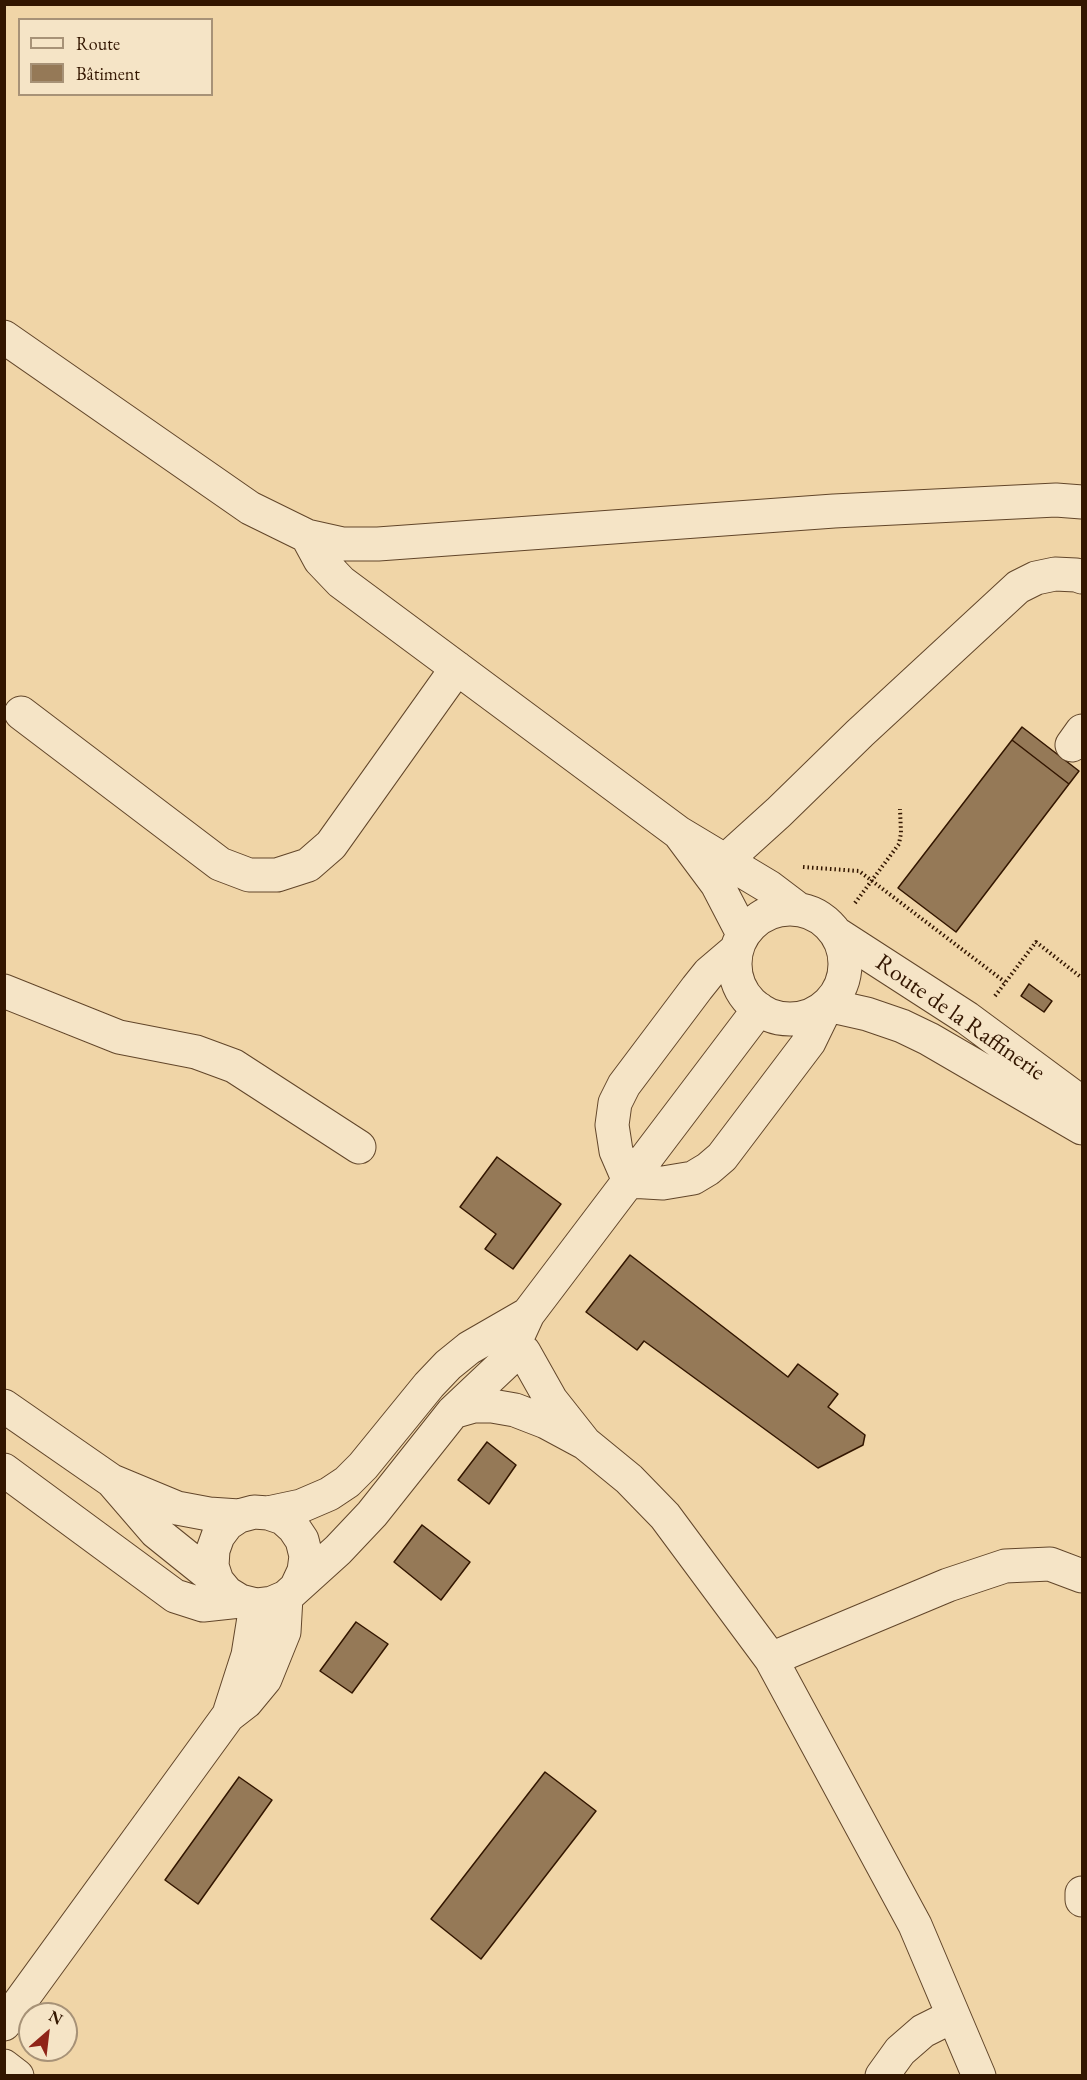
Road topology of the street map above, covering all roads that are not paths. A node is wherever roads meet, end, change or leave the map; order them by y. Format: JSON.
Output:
{"nodes":[{"id":1,"x":4,"y":338,"type":"edge"},
{"id":2,"x":1083,"y":502,"type":"edge"},
{"id":3,"x":308,"y":536,"type":"junction"},
{"id":4,"x":1083,"y":577,"type":"edge"},
{"id":5,"x":457,"y":668,"type":"junction"},
{"id":6,"x":21,"y":713,"type":"dead end"},
{"id":7,"x":721,"y":872,"type":"junction"},
{"id":8,"x":798,"y":909,"type":"junction"},
{"id":9,"x":837,"y":934,"type":"junction"},
{"id":10,"x":740,"y":942,"type":"junction"},
{"id":11,"x":4,"y":991,"type":"edge"},
{"id":12,"x":827,"y":1005,"type":"junction"},
{"id":13,"x":759,"y":1009,"type":"junction"},
{"id":14,"x":1083,"y":1103,"type":"edge"},
{"id":15,"x":1083,"y":1128,"type":"edge"},
{"id":16,"x":359,"y":1147,"type":"dead end"},
{"id":17,"x":628,"y":1181,"type":"junction"},
{"id":18,"x":501,"y":1340,"type":"junction"},
{"id":19,"x":4,"y":1406,"type":"edge"},
{"id":20,"x":453,"y":1412,"type":"junction"},
{"id":21,"x":585,"y":1443,"type":"junction"},
{"id":22,"x":4,"y":1470,"type":"edge"},
{"id":23,"x":112,"y":1481,"type":"junction"},
{"id":24,"x":254,"y":1514,"type":"junction"},
{"id":25,"x":1083,"y":1576,"type":"edge"},
{"id":26,"x":259,"y":1594,"type":"junction"},
{"id":27,"x":771,"y":1659,"type":"junction"},
{"id":28,"x":1083,"y":1893,"type":"edge"},
{"id":29,"x":1083,"y":1900,"type":"edge"},
{"id":30,"x":953,"y":2016,"type":"junction"},
{"id":31,"x":4,"y":2024,"type":"edge"},
{"id":32,"x":4,"y":2066,"type":"edge"},
{"id":33,"x":17,"y":2076,"type":"edge"},
{"id":34,"x":882,"y":2076,"type":"edge"},
{"id":35,"x":979,"y":2076,"type":"edge"}],
"edges":[{"from":1,"to":3,"type":"street"},
{"from":2,"to":3,"type":"street"},
{"from":3,"to":5,"type":"street","name":"Route de la Raffinerie"},
{"from":4,"to":7,"type":"street"},
{"from":5,"to":6,"type":"street"},
{"from":5,"to":7,"type":"street","name":"Route de la Raffinerie"},
{"from":7,"to":8,"type":"street","name":"Route de la Raffinerie"},
{"from":7,"to":10,"type":"street"},
{"from":8,"to":9,"type":"street","name":"Route de la Raffinerie"},
{"from":8,"to":10,"type":"street"},
{"from":9,"to":12,"type":"street","name":"Route de la Raffinerie"},
{"from":9,"to":14,"type":"street","name":"Route de la Raffinerie"},
{"from":10,"to":13,"type":"street"},
{"from":10,"to":17,"type":"street"},
{"from":11,"to":16,"type":"street"},
{"from":12,"to":13,"type":"street"},
{"from":12,"to":15,"type":"street","name":"Route de la Raffinerie"},
{"from":12,"to":17,"type":"street"},
{"from":13,"to":17,"type":"street"},
{"from":17,"to":18,"type":"street"},
{"from":18,"to":20,"type":"street"},
{"from":18,"to":21,"type":"street"},
{"from":18,"to":24,"type":"street"},
{"from":19,"to":23,"type":"street"},
{"from":20,"to":21,"type":"street"},
{"from":20,"to":26,"type":"street"},
{"from":21,"to":27,"type":"street"},
{"from":22,"to":26,"type":"street"},
{"from":23,"to":24,"type":"street"},
{"from":23,"to":26,"type":"street"},
{"from":24,"to":26,"type":"street"},
{"from":24,"to":26,"type":"street"},
{"from":25,"to":27,"type":"street"},
{"from":26,"to":31,"type":"street"},
{"from":27,"to":30,"type":"street"},
{"from":28,"to":29,"type":"street"},
{"from":30,"to":34,"type":"street"},
{"from":30,"to":35,"type":"street"},
{"from":32,"to":33,"type":"street"}]}
